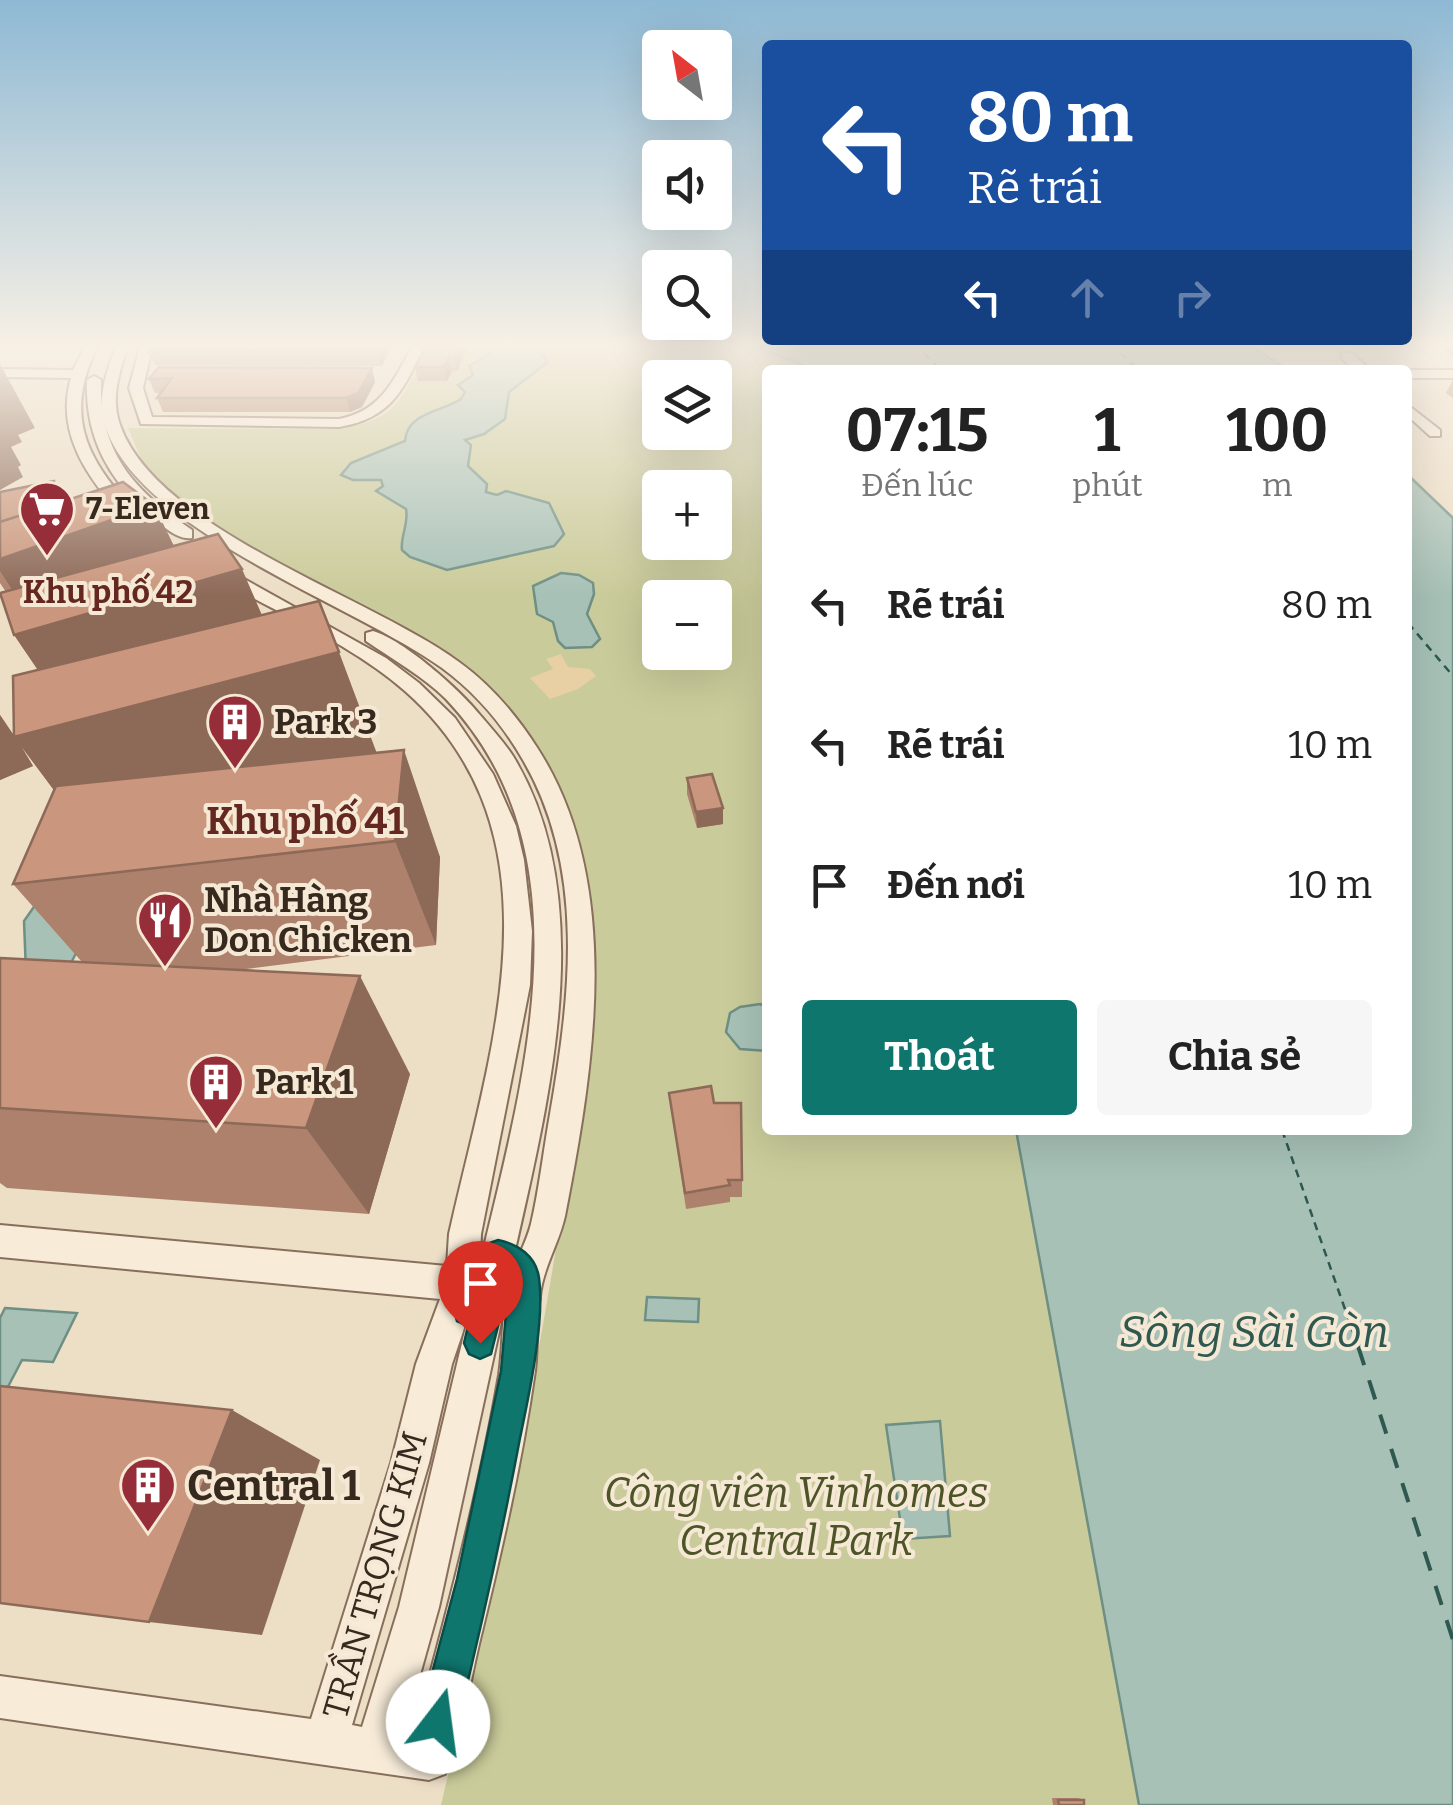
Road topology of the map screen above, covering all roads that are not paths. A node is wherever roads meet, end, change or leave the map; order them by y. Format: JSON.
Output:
{"nodes":[{"id":1,"x":76,"y":427,"type":"edge"},
{"id":2,"x":96,"y":427,"type":"edge"},
{"id":3,"x":115,"y":427,"type":"edge"},
{"id":4,"x":1429,"y":427,"type":"edge"},
{"id":5,"x":1435,"y":433,"type":"dead end"},
{"id":6,"x":145,"y":528,"type":"edge"},
{"id":7,"x":211,"y":545,"type":"junction"},
{"id":8,"x":0,"y":1240,"type":"edge"},
{"id":9,"x":498,"y":1255,"type":"junction"},
{"id":10,"x":462,"y":1284,"type":"junction"},
{"id":11,"x":523,"y":1289,"type":"junction"},
{"id":12,"x":485,"y":1318,"type":"junction"},
{"id":13,"x":0,"y":1697,"type":"edge"},
{"id":14,"x":326,"y":1743,"type":"junction"},
{"id":15,"x":378,"y":1750,"type":"junction"}],
"edges":[{"from":1,"to":6,"type":"street"},
{"from":2,"to":7,"type":"street"},
{"from":3,"to":7,"type":"street","name":"TRẦN TRỌNG KIM"},
{"from":4,"to":5,"type":"street"},
{"from":7,"to":9,"type":"street","name":"TRẦN TRỌNG KIM"},
{"from":7,"to":10,"type":"street","name":"TRẦN TRỌNG KIM"},
{"from":7,"to":11,"type":"street","name":"TRẦN TRỌNG KIM"},
{"from":8,"to":10,"type":"street"},
{"from":9,"to":10,"type":"street"},
{"from":9,"to":11,"type":"street"},
{"from":10,"to":12,"type":"street"},
{"from":10,"to":14,"type":"street","name":"TRẦN TRỌNG KIM"},
{"from":11,"to":12,"type":"street"},
{"from":11,"to":15,"type":"street","name":"TRẦN TRỌNG KIM"},
{"from":12,"to":15,"type":"street","name":"TRẦN TRỌNG KIM"},
{"from":13,"to":14,"type":"street"},
{"from":14,"to":15,"type":"street"}]}
